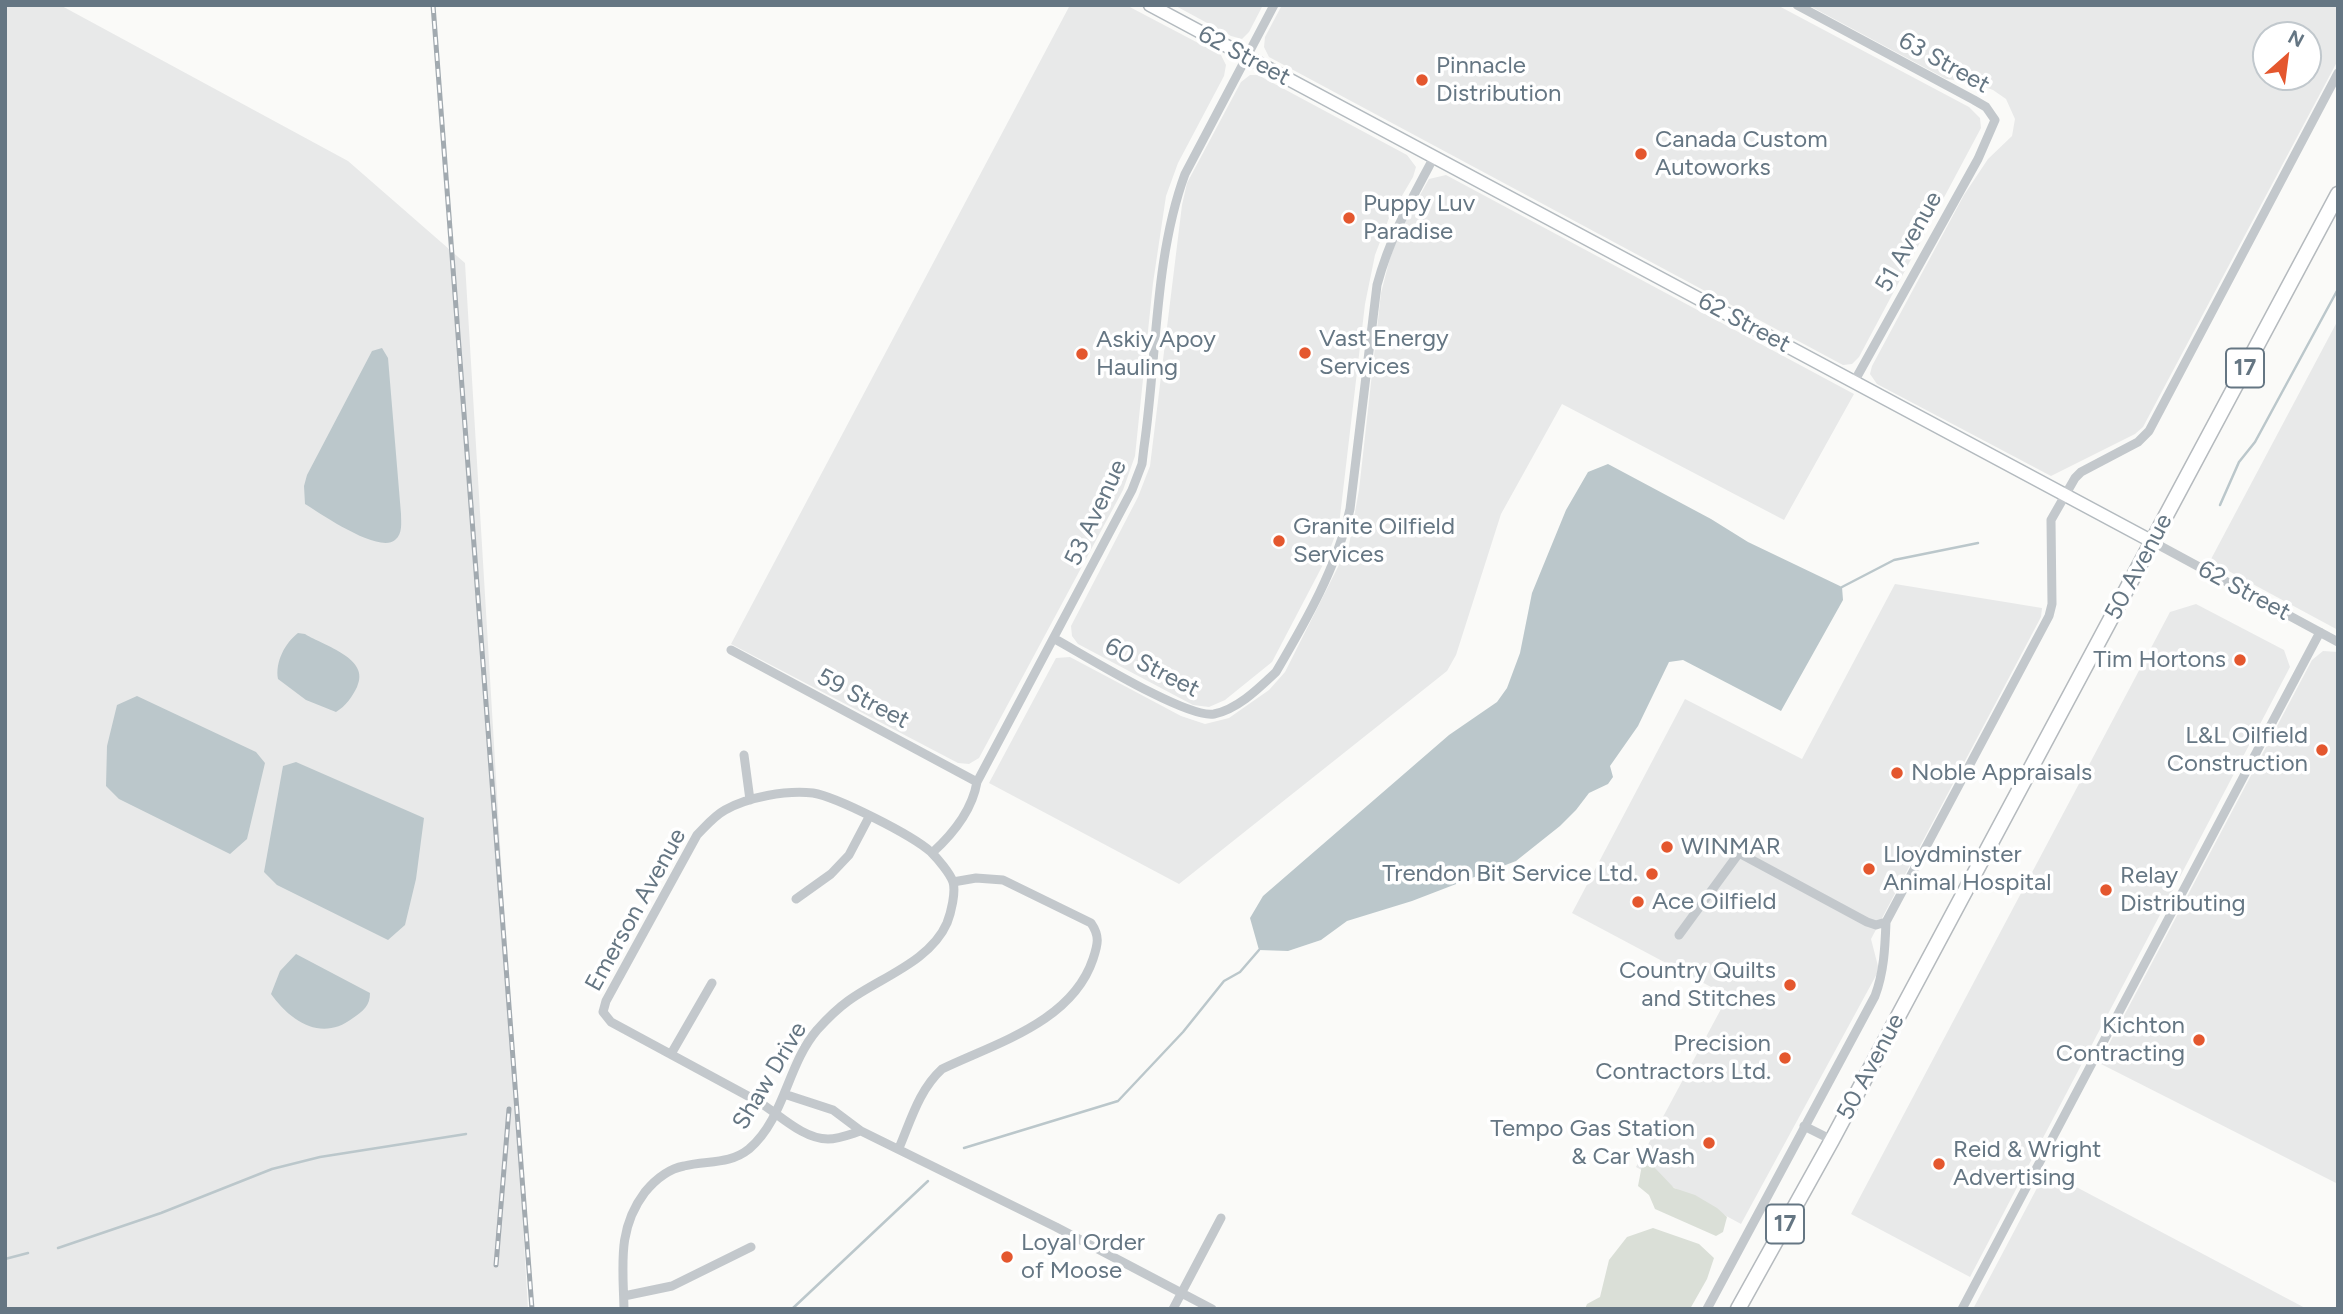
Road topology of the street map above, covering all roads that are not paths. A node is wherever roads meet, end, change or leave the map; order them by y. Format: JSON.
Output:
{"nodes":[{"id":1,"x":1150,"y":5,"type":"edge"},
{"id":2,"x":1274,"y":5,"type":"edge"},
{"id":3,"x":1797,"y":5,"type":"edge"},
{"id":4,"x":1246,"y":57,"type":"junction"},
{"id":5,"x":2338,"y":73,"type":"edge"},
{"id":6,"x":1995,"y":120,"type":"joint"},
{"id":7,"x":1434,"y":157,"type":"junction"},
{"id":8,"x":2338,"y":194,"type":"edge"},
{"id":9,"x":1854,"y":382,"type":"junction"},
{"id":10,"x":2065,"y":496,"type":"junction"},
{"id":11,"x":2153,"y":542,"type":"junction"},
{"id":12,"x":2320,"y":632,"type":"junction"},
{"id":13,"x":1055,"y":639,"type":"junction"},
{"id":14,"x":2338,"y":642,"type":"edge"},
{"id":15,"x":731,"y":650,"type":"dead end"},
{"id":16,"x":744,"y":755,"type":"dead end"},
{"id":17,"x":977,"y":782,"type":"junction"},
{"id":18,"x":750,"y":800,"type":"junction"},
{"id":19,"x":869,"y":817,"type":"junction"},
{"id":20,"x":932,"y":853,"type":"junction"},
{"id":21,"x":953,"y":882,"type":"junction"},
{"id":22,"x":796,"y":899,"type":"dead end"},
{"id":23,"x":1886,"y":922,"type":"junction"},
{"id":24,"x":1679,"y":935,"type":"dead end"},
{"id":25,"x":712,"y":983,"type":"dead end"},
{"id":26,"x":671,"y":1054,"type":"junction"},
{"id":27,"x":784,"y":1094,"type":"junction"},
{"id":28,"x":776,"y":1113,"type":"junction"},
{"id":29,"x":1804,"y":1126,"type":"junction"},
{"id":30,"x":861,"y":1131,"type":"junction"},
{"id":31,"x":1832,"y":1140,"type":"junction"},
{"id":32,"x":899,"y":1148,"type":"junction"},
{"id":33,"x":1221,"y":1218,"type":"dead end"},
{"id":34,"x":751,"y":1247,"type":"dead end"},
{"id":35,"x":1182,"y":1293,"type":"junction"},
{"id":36,"x":624,"y":1296,"type":"junction"},
{"id":37,"x":624,"y":1309,"type":"edge"},
{"id":38,"x":1173,"y":1309,"type":"edge"},
{"id":39,"x":1212,"y":1309,"type":"edge"},
{"id":40,"x":1707,"y":1309,"type":"edge"},
{"id":41,"x":1738,"y":1309,"type":"edge"},
{"id":42,"x":1962,"y":1309,"type":"edge"}],
"edges":[{"from":1,"to":4,"type":"main road","name":"62 Street"},
{"from":2,"to":4,"type":"street","name":"53 Avenue"},
{"from":3,"to":6,"type":"street","name":"63 Street"},
{"from":4,"to":7,"type":"main road","name":"62 Street"},
{"from":4,"to":13,"type":"street","name":"53 Avenue"},
{"from":5,"to":10,"type":"street"},
{"from":6,"to":9,"type":"street","name":"51 Avenue"},
{"from":7,"to":9,"type":"main road","name":"62 Street"},
{"from":7,"to":13,"type":"street","name":"60 Street"},
{"from":8,"to":11,"type":"main road","name":"50 Avenue","number":"17"},
{"from":9,"to":10,"type":"main road","name":"62 Street"},
{"from":10,"to":11,"type":"main road","name":"62 Street"},
{"from":10,"to":23,"type":"street"},
{"from":11,"to":12,"type":"street","name":"62 Street"},
{"from":11,"to":31,"type":"main road","name":"50 Avenue","number":"17"},
{"from":12,"to":14,"type":"street","name":"62 Street"},
{"from":12,"to":42,"type":"street"},
{"from":13,"to":17,"type":"street","name":"53 Avenue"},
{"from":15,"to":17,"type":"street","name":"59 Street"},
{"from":16,"to":18,"type":"street"},
{"from":17,"to":20,"type":"street","name":"53 Avenue"},
{"from":18,"to":19,"type":"street"},
{"from":18,"to":26,"type":"street","name":"Emerson Avenue"},
{"from":19,"to":20,"type":"street"},
{"from":19,"to":22,"type":"street"},
{"from":20,"to":21,"type":"street"},
{"from":21,"to":27,"type":"street","name":"Shaw Drive"},
{"from":21,"to":32,"type":"street"},
{"from":23,"to":24,"type":"street"},
{"from":23,"to":29,"type":"street"},
{"from":25,"to":26,"type":"street"},
{"from":26,"to":28,"type":"street"},
{"from":27,"to":28,"type":"street","name":"Shaw Drive"},
{"from":27,"to":30,"type":"street"},
{"from":28,"to":30,"type":"street"},
{"from":28,"to":36,"type":"street","name":"Shaw Drive"},
{"from":29,"to":31,"type":"street"},
{"from":29,"to":40,"type":"street"},
{"from":30,"to":32,"type":"street"},
{"from":31,"to":41,"type":"main road","name":"50 Avenue","number":"17"},
{"from":32,"to":35,"type":"street"},
{"from":33,"to":35,"type":"street"},
{"from":34,"to":36,"type":"street"},
{"from":35,"to":38,"type":"street"},
{"from":35,"to":39,"type":"street"},
{"from":36,"to":37,"type":"street","name":"Shaw Drive"}]}
